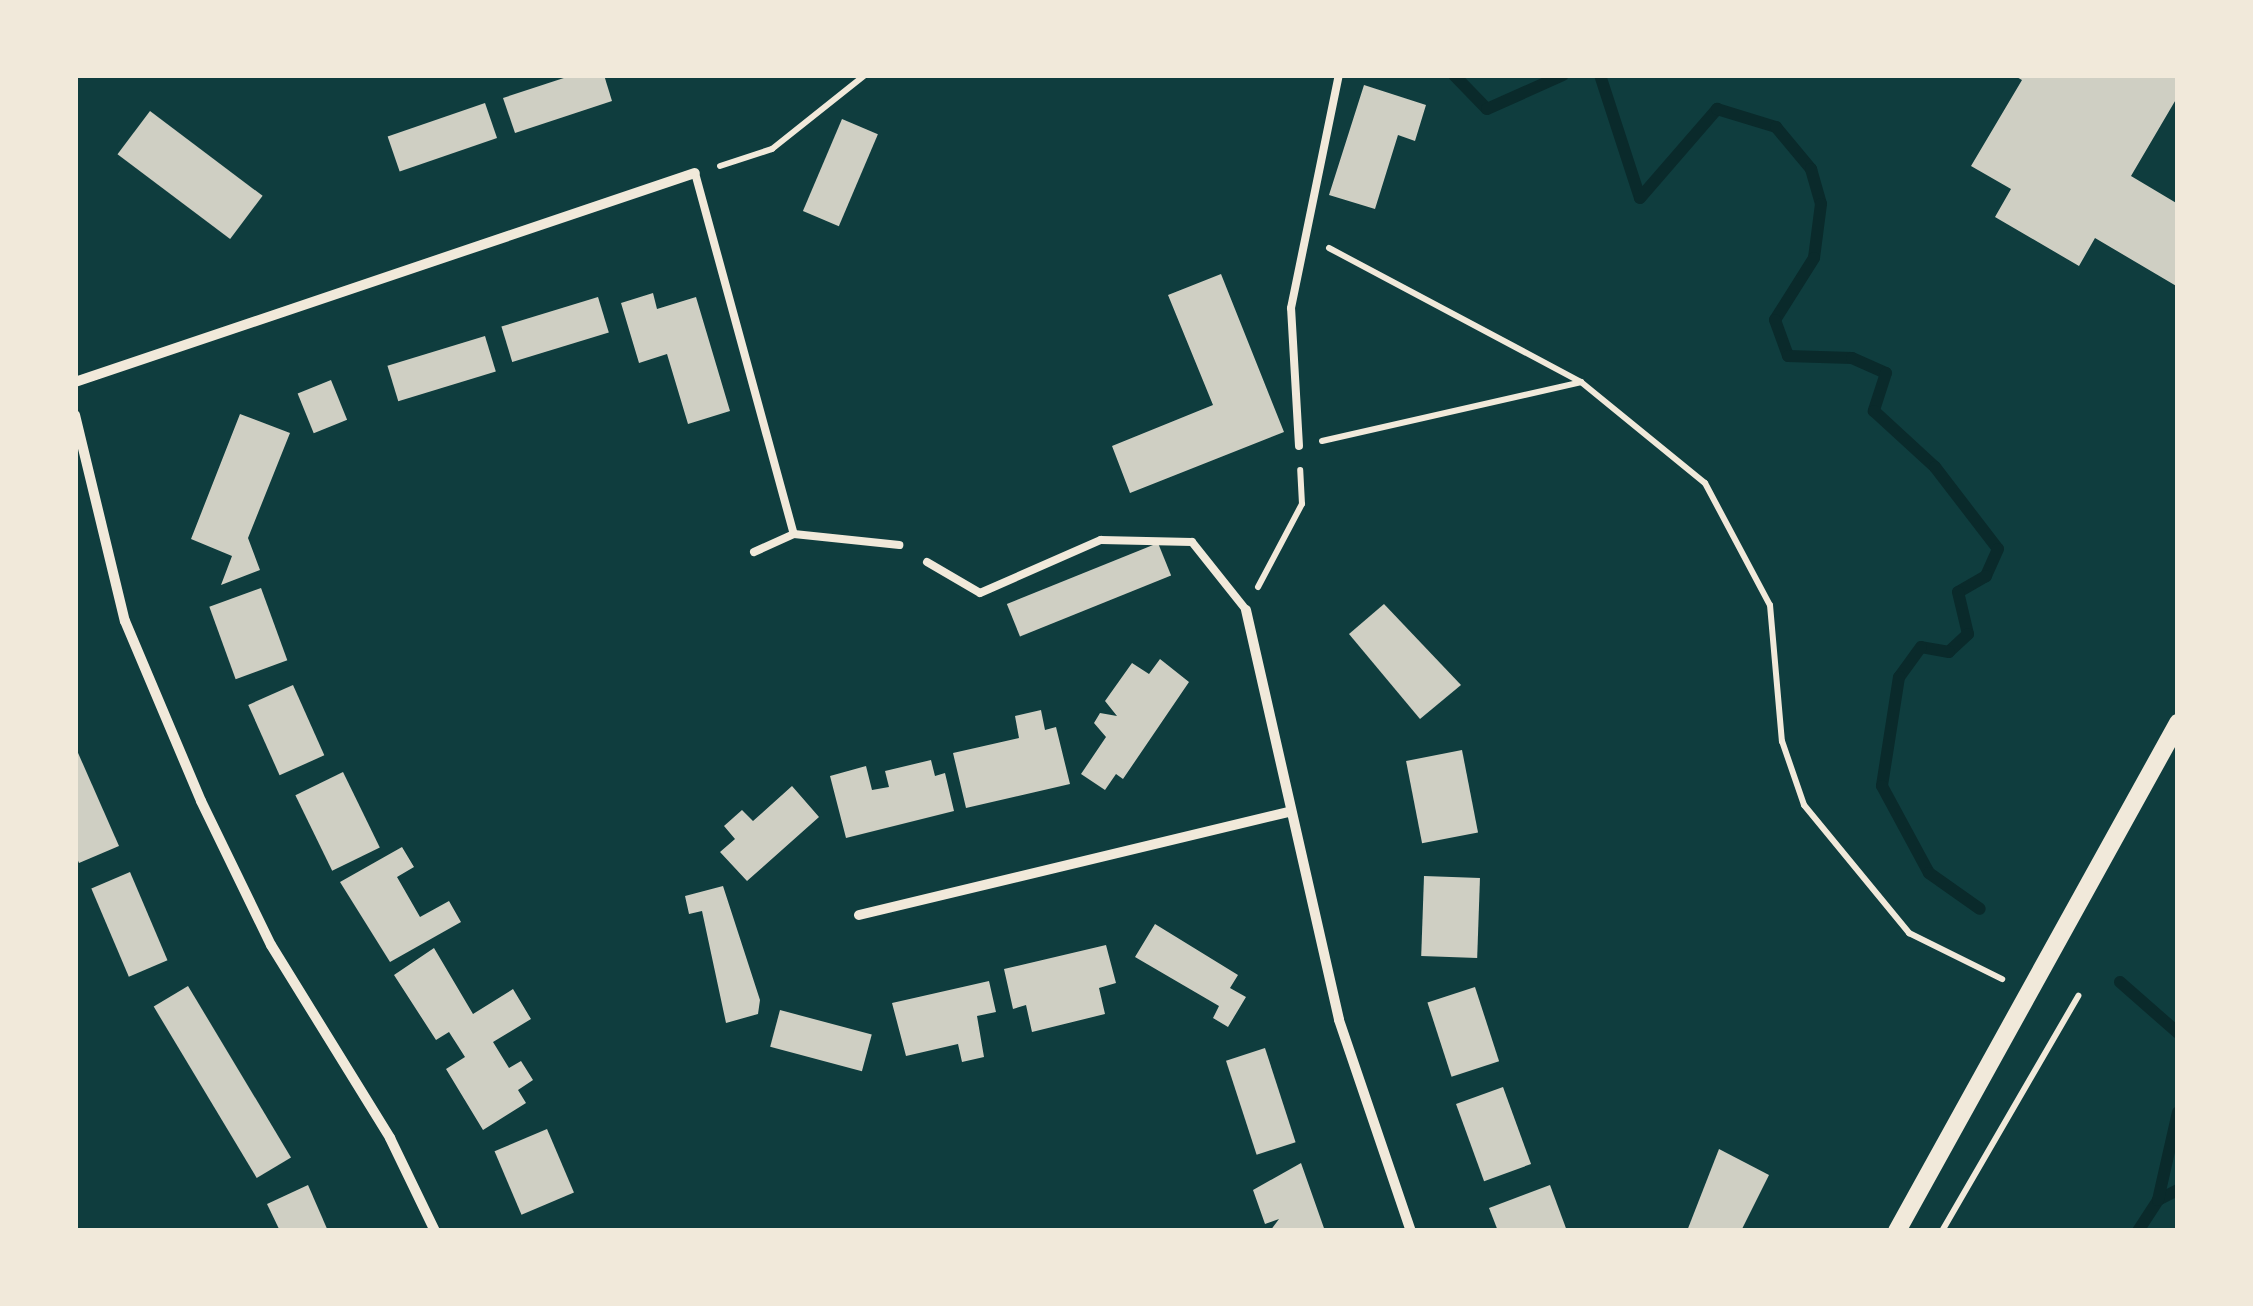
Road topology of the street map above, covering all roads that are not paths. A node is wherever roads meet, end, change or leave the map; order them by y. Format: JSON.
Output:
{"nodes":[{"id":1,"x":1339,"y":75,"type":"edge"},
{"id":2,"x":695,"y":173,"type":"joint"},
{"id":3,"x":75,"y":382,"type":"edge"},
{"id":4,"x":75,"y":416,"type":"edge"},
{"id":5,"x":1299,"y":446,"type":"road end"},
{"id":6,"x":794,"y":534,"type":"junction"},
{"id":7,"x":900,"y":545,"type":"dead end"},
{"id":8,"x":754,"y":552,"type":"dead end"},
{"id":9,"x":927,"y":562,"type":"dead end"},
{"id":10,"x":1246,"y":610,"type":"joint"},
{"id":11,"x":2178,"y":723,"type":"edge"},
{"id":12,"x":1287,"y":812,"type":"junction"},
{"id":13,"x":859,"y":915,"type":"dead end"},
{"id":14,"x":435,"y":1231,"type":"edge"},
{"id":15,"x":1412,"y":1231,"type":"edge"},
{"id":16,"x":1897,"y":1231,"type":"edge"}],
"edges":[{"from":1,"to":5,"type":"lane"},
{"from":2,"to":3,"type":"street"},
{"from":2,"to":6,"type":"lane"},
{"from":4,"to":14,"type":"street"},
{"from":6,"to":7,"type":"lane"},
{"from":6,"to":8,"type":"lane"},
{"from":9,"to":10,"type":"lane"},
{"from":10,"to":12,"type":"street"},
{"from":11,"to":16,"type":"street"},
{"from":12,"to":13,"type":"street"},
{"from":12,"to":15,"type":"street"}]}
